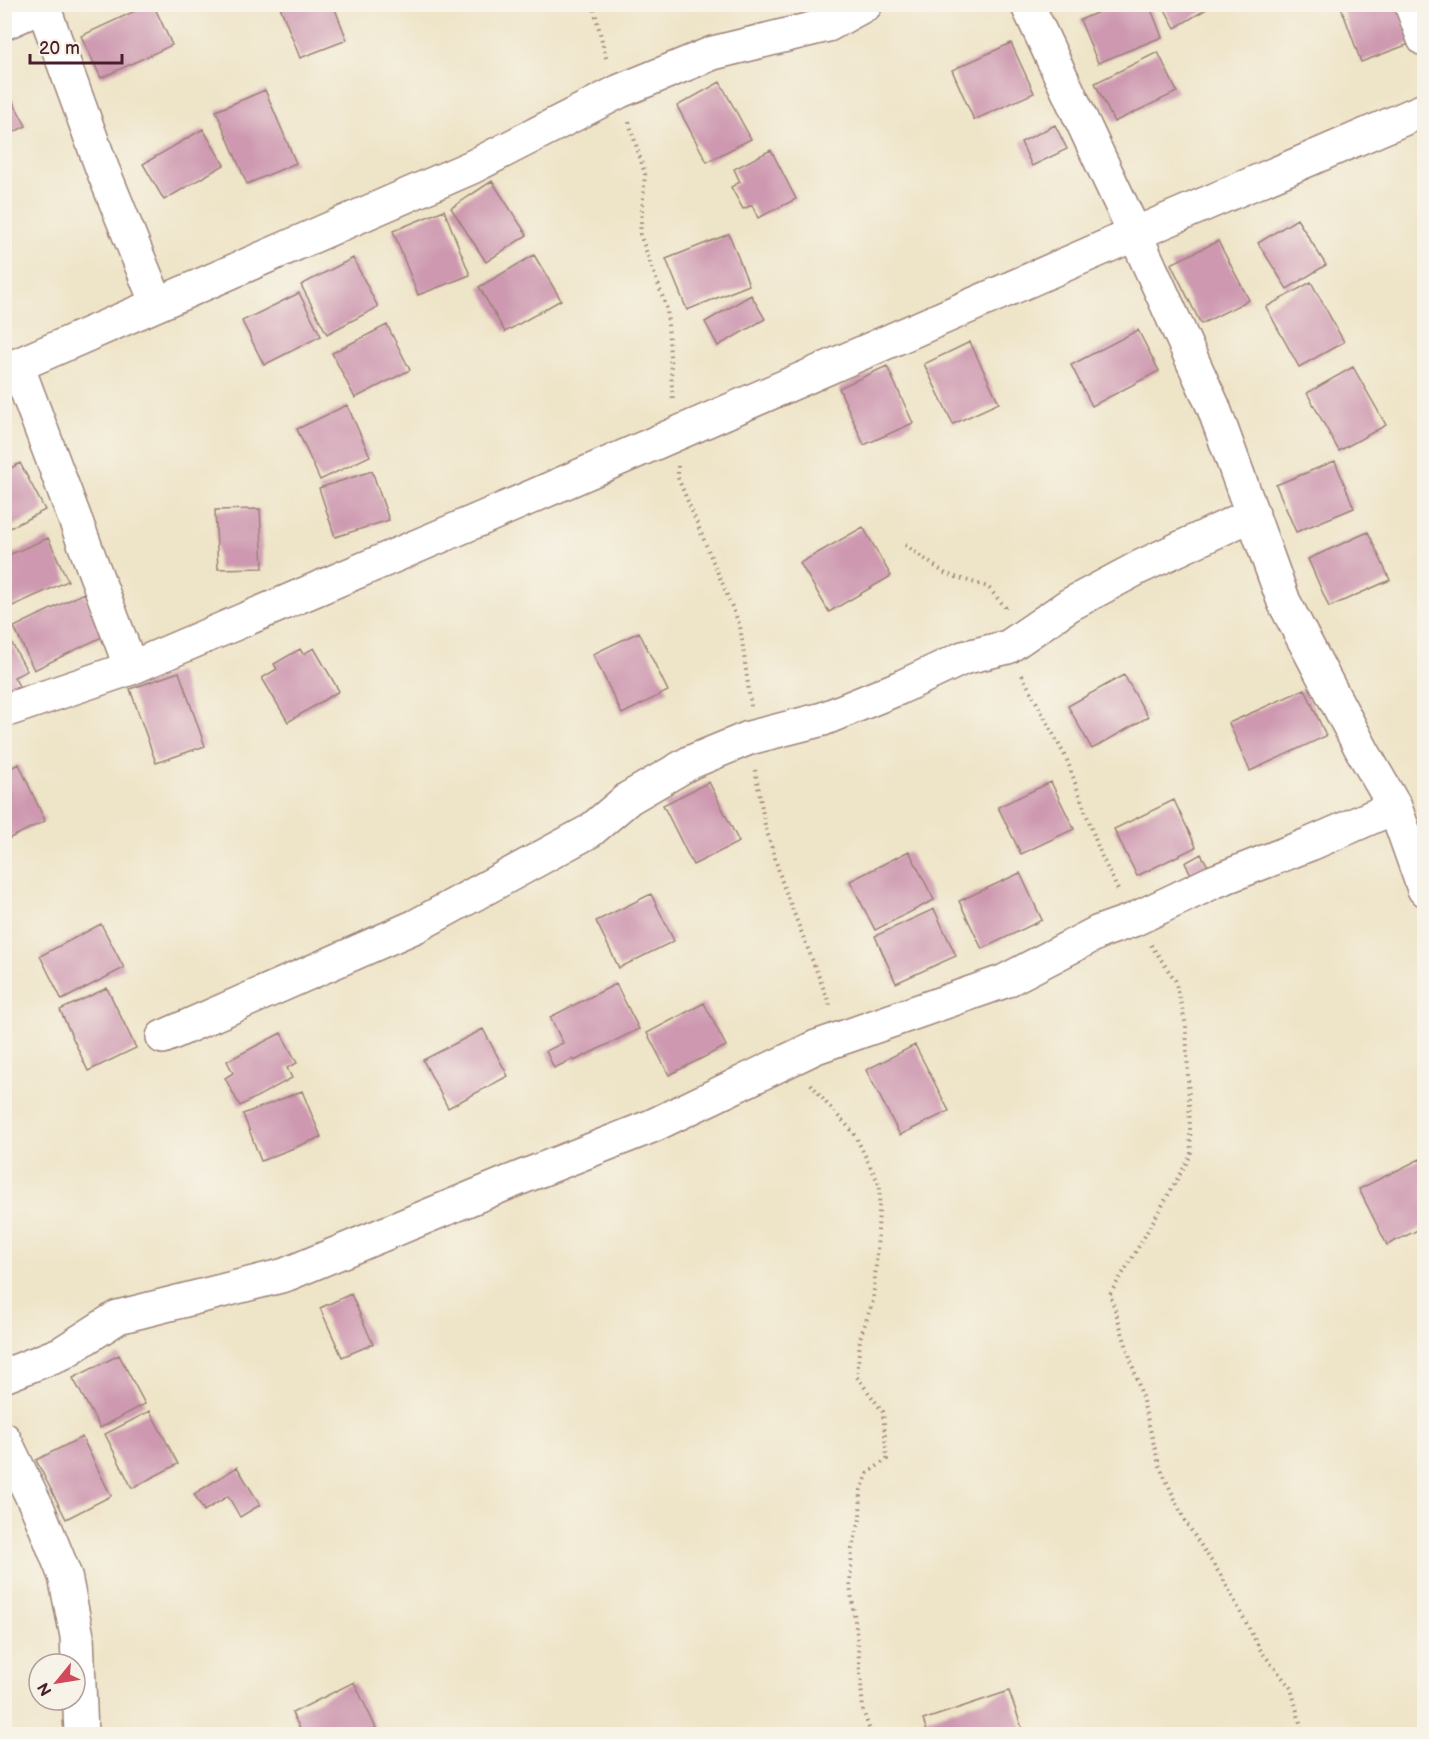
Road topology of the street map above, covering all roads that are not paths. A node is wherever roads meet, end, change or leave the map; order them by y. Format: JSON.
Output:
{"nodes":[{"id":1,"x":866,"y":4,"type":"edge"},
{"id":2,"x":1027,"y":4,"type":"edge"},
{"id":3,"x":1411,"y":4,"type":"edge"},
{"id":4,"x":45,"y":5,"type":"edge"},
{"id":5,"x":4,"y":23,"type":"edge"},
{"id":6,"x":1425,"y":39,"type":"edge"},
{"id":7,"x":1425,"y":110,"type":"edge"},
{"id":8,"x":1135,"y":234,"type":"junction"},
{"id":9,"x":157,"y":304,"type":"junction"},
{"id":10,"x":11,"y":368,"type":"edge"},
{"id":11,"x":1253,"y":514,"type":"junction"},
{"id":12,"x":131,"y":668,"type":"junction"},
{"id":13,"x":4,"y":711,"type":"edge"},
{"id":14,"x":1395,"y":807,"type":"junction"},
{"id":15,"x":1425,"y":889,"type":"edge"},
{"id":16,"x":164,"y":1037,"type":"dead end"},
{"id":17,"x":4,"y":1376,"type":"edge"},
{"id":18,"x":4,"y":1439,"type":"edge"},
{"id":19,"x":81,"y":1734,"type":"edge"}],
"edges":[{"from":1,"to":9,"type":"street"},
{"from":2,"to":8,"type":"street"},
{"from":3,"to":6,"type":"street"},
{"from":4,"to":5,"type":"street"},
{"from":4,"to":9,"type":"street"},
{"from":7,"to":8,"type":"street"},
{"from":8,"to":11,"type":"street"},
{"from":8,"to":12,"type":"street"},
{"from":9,"to":10,"type":"street"},
{"from":10,"to":12,"type":"street"},
{"from":11,"to":14,"type":"street"},
{"from":11,"to":16,"type":"street"},
{"from":12,"to":13,"type":"street"},
{"from":14,"to":15,"type":"street"},
{"from":14,"to":17,"type":"street"},
{"from":18,"to":19,"type":"street"}]}
